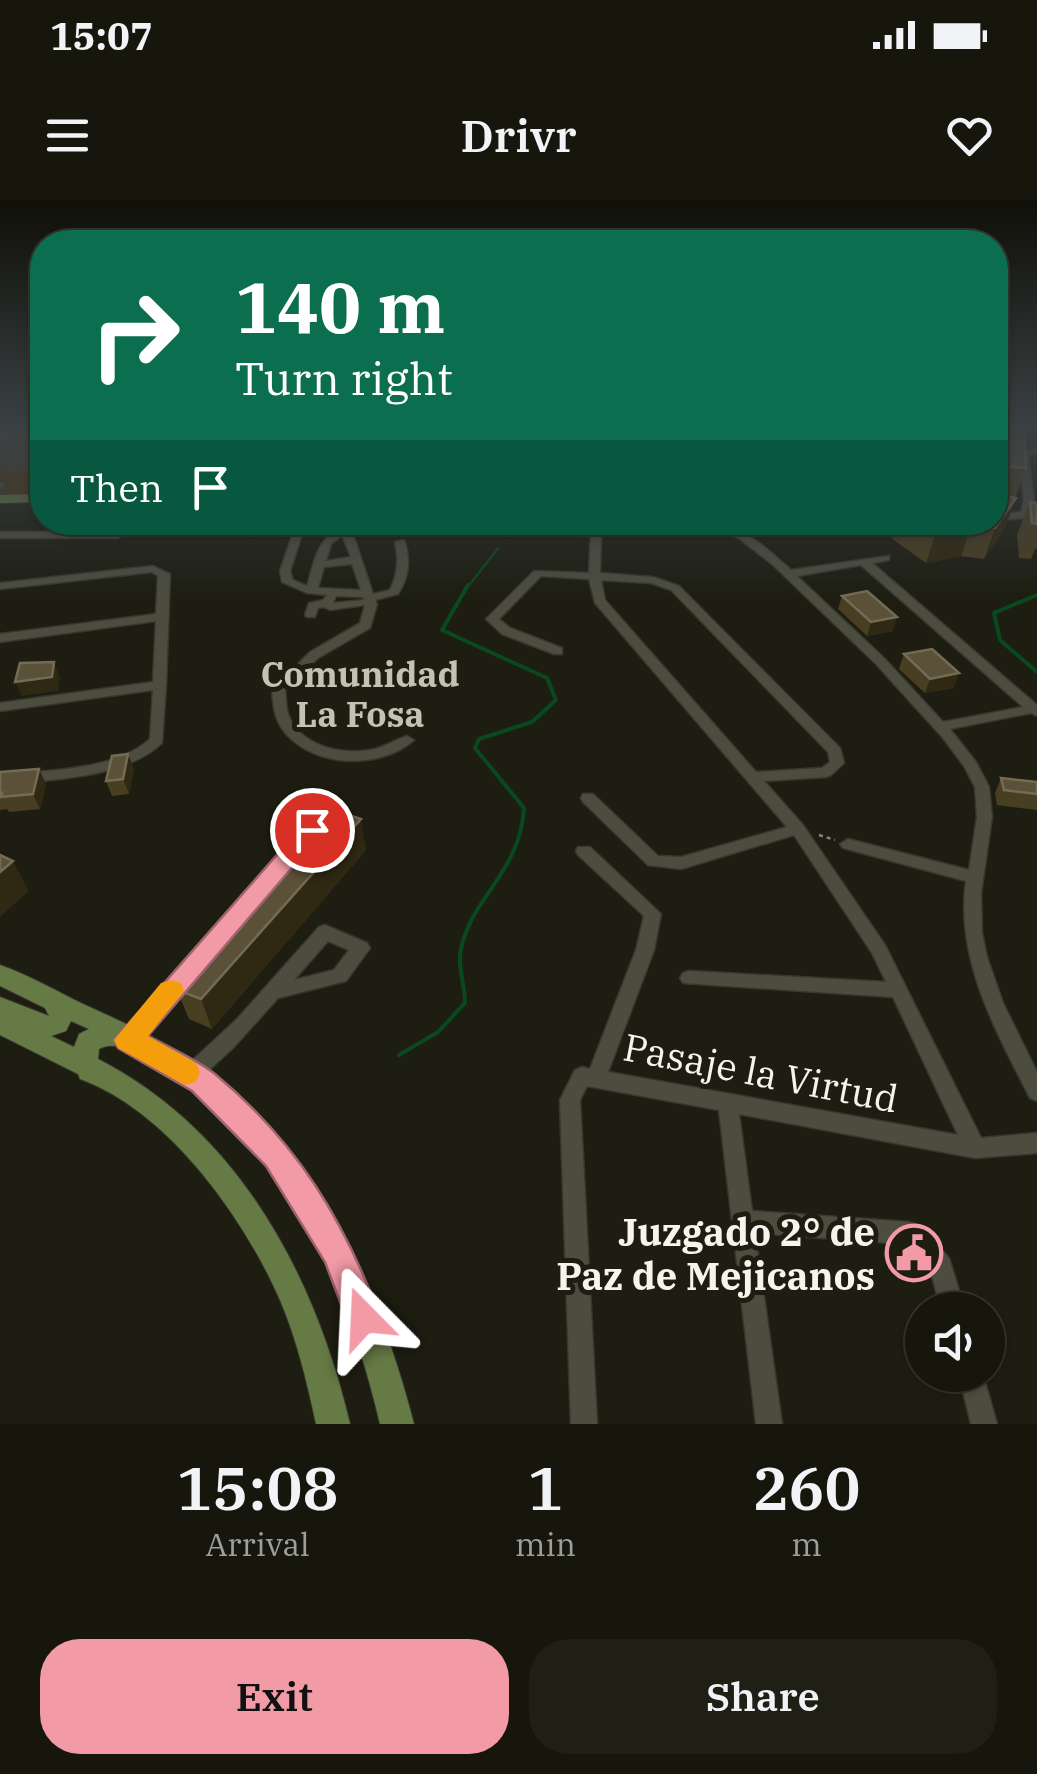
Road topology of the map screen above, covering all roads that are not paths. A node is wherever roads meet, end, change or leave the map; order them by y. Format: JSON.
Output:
{"nodes":[{"id":1,"x":1026,"y":485,"type":"edge"},
{"id":2,"x":30,"y":498,"type":"edge"},
{"id":3,"x":0,"y":499,"type":"edge"},
{"id":4,"x":30,"y":506,"type":"edge"},
{"id":5,"x":0,"y":507,"type":"edge"},
{"id":6,"x":1008,"y":516,"type":"edge"},
{"id":7,"x":118,"y":535,"type":"dead end"},
{"id":8,"x":297,"y":535,"type":"edge"},
{"id":9,"x":336,"y":535,"type":"edge"},
{"id":10,"x":349,"y":535,"type":"edge"},
{"id":11,"x":596,"y":535,"type":"edge"},
{"id":12,"x":740,"y":535,"type":"edge"},
{"id":13,"x":0,"y":536,"type":"edge"},
{"id":14,"x":400,"y":542,"type":"dead end"},
{"id":15,"x":885,"y":558,"type":"dead end"},
{"id":16,"x":290,"y":559,"type":"junction"},
{"id":17,"x":355,"y":560,"type":"junction"},
{"id":18,"x":863,"y":562,"type":"junction"},
{"id":19,"x":327,"y":565,"type":"junction"},
{"id":20,"x":594,"y":574,"type":"junction"},
{"id":21,"x":787,"y":574,"type":"junction"},
{"id":22,"x":0,"y":586,"type":"edge"},
{"id":23,"x":310,"y":590,"type":"junction"},
{"id":24,"x":330,"y":598,"type":"junction"},
{"id":25,"x":368,"y":598,"type":"junction"},
{"id":26,"x":311,"y":615,"type":"dead end"},
{"id":27,"x":161,"y":616,"type":"junction"},
{"id":28,"x":0,"y":638,"type":"edge"},
{"id":29,"x":558,"y":651,"type":"dead end"},
{"id":30,"x":160,"y":684,"type":"junction"},
{"id":31,"x":0,"y":708,"type":"edge"},
{"id":32,"x":1035,"y":711,"type":"edge"},
{"id":33,"x":942,"y":726,"type":"junction"},
{"id":34,"x":407,"y":740,"type":"dead end"},
{"id":35,"x":751,"y":777,"type":"junction"},
{"id":36,"x":0,"y":780,"type":"edge"},
{"id":37,"x":588,"y":798,"type":"dead end"},
{"id":38,"x":798,"y":829,"type":"junction"},
{"id":39,"x":312,"y":830,"type":"edge"},
{"id":40,"x":848,"y":844,"type":"road end"},
{"id":41,"x":584,"y":851,"type":"dead end"},
{"id":42,"x":273,"y":874,"type":"edge"},
{"id":43,"x":976,"y":878,"type":"junction"},
{"id":44,"x":209,"y":947,"type":"edge"},
{"id":45,"x":0,"y":975,"type":"edge"},
{"id":46,"x":689,"y":978,"type":"dead end"},
{"id":47,"x":895,"y":990,"type":"junction"},
{"id":48,"x":270,"y":993,"type":"junction"},
{"id":49,"x":55,"y":1004,"type":"junction"},
{"id":50,"x":0,"y":1007,"type":"edge"},
{"id":51,"x":0,"y":1023,"type":"edge"},
{"id":52,"x":125,"y":1038,"type":"junction"},
{"id":53,"x":89,"y":1071,"type":"junction"},
{"id":54,"x":190,"y":1075,"type":"junction"},
{"id":55,"x":597,"y":1075,"type":"junction"},
{"id":56,"x":1037,"y":1092,"type":"edge"},
{"id":57,"x":728,"y":1105,"type":"junction"},
{"id":58,"x":1037,"y":1144,"type":"edge"},
{"id":59,"x":974,"y":1148,"type":"junction"},
{"id":60,"x":744,"y":1220,"type":"junction"},
{"id":61,"x":948,"y":1292,"type":"edge"},
{"id":62,"x":975,"y":1392,"type":"edge"},
{"id":63,"x":333,"y":1424,"type":"edge"},
{"id":64,"x":396,"y":1424,"type":"edge"},
{"id":65,"x":584,"y":1424,"type":"edge"},
{"id":66,"x":769,"y":1424,"type":"edge"},
{"id":67,"x":984,"y":1424,"type":"edge"}],
"edges":[{"from":1,"to":6,"type":"street"},
{"from":2,"to":3,"type":"main road"},
{"from":4,"to":5,"type":"main road"},
{"from":7,"to":13,"type":"street"},
{"from":8,"to":16,"type":"street"},
{"from":9,"to":19,"type":"street"},
{"from":10,"to":17,"type":"street"},
{"from":11,"to":20,"type":"street"},
{"from":12,"to":21,"type":"street"},
{"from":14,"to":25,"type":"street"},
{"from":15,"to":18,"type":"street"},
{"from":16,"to":19,"type":"street"},
{"from":16,"to":23,"type":"street"},
{"from":17,"to":19,"type":"street"},
{"from":17,"to":25,"type":"street"},
{"from":18,"to":21,"type":"street"},
{"from":18,"to":32,"type":"street"},
{"from":19,"to":23,"type":"street"},
{"from":20,"to":29,"type":"street"},
{"from":20,"to":35,"type":"street"},
{"from":20,"to":35,"type":"street"},
{"from":21,"to":33,"type":"street"},
{"from":22,"to":27,"type":"street"},
{"from":23,"to":24,"type":"street"},
{"from":24,"to":25,"type":"street"},
{"from":24,"to":26,"type":"street"},
{"from":25,"to":34,"type":"street"},
{"from":27,"to":28,"type":"street"},
{"from":27,"to":30,"type":"street"},
{"from":30,"to":31,"type":"street"},
{"from":30,"to":36,"type":"street"},
{"from":32,"to":33,"type":"street"},
{"from":33,"to":43,"type":"street"},
{"from":35,"to":38,"type":"street"},
{"from":37,"to":38,"type":"street"},
{"from":38,"to":47,"type":"street"},
{"from":39,"to":42,"type":"street"},
{"from":40,"to":43,"type":"street"},
{"from":41,"to":55,"type":"street"},
{"from":43,"to":56,"type":"street"},
{"from":44,"to":52,"type":"street"},
{"from":45,"to":49,"type":"main road"},
{"from":46,"to":47,"type":"street"},
{"from":47,"to":59,"type":"street"},
{"from":48,"to":48,"type":"street"},
{"from":48,"to":54,"type":"street"},
{"from":49,"to":50,"type":"main road"},
{"from":49,"to":52,"type":"main road"},
{"from":51,"to":53,"type":"main road"},
{"from":52,"to":53,"type":"main road"},
{"from":52,"to":54,"type":"main road"},
{"from":53,"to":63,"type":"main road"},
{"from":54,"to":64,"type":"main road"},
{"from":55,"to":57,"type":"street","name":"Pasaje la Virtud"},
{"from":55,"to":65,"type":"street","name":"Pasaje la Virtud"},
{"from":57,"to":59,"type":"street","name":"Pasaje la Virtud"},
{"from":57,"to":60,"type":"street"},
{"from":58,"to":59,"type":"street","name":"Pasaje la Virtud"},
{"from":60,"to":61,"type":"street"},
{"from":60,"to":66,"type":"street"},
{"from":62,"to":67,"type":"street"}]}
